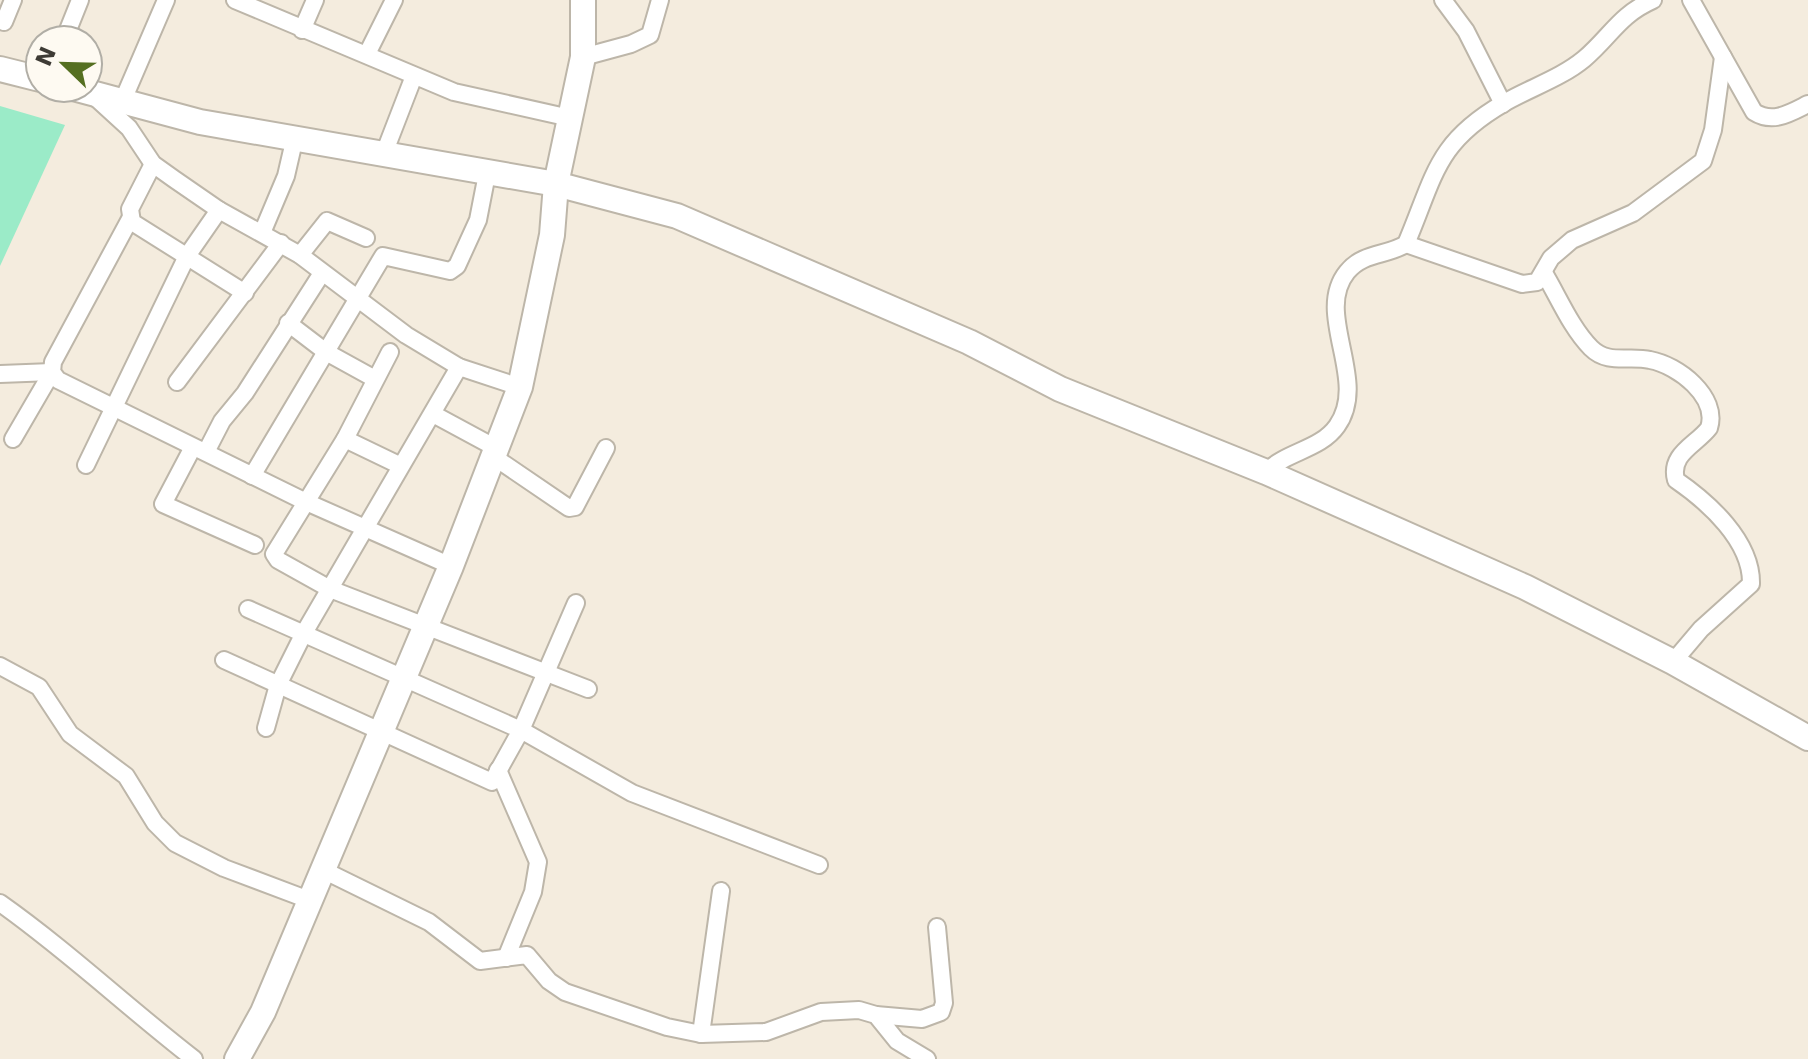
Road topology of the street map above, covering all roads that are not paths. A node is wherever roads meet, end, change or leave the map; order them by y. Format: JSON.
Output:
{"nodes":[{"id":1,"x":13,"y":0,"type":"edge"},
{"id":2,"x":80,"y":0,"type":"edge"},
{"id":3,"x":166,"y":0,"type":"edge"},
{"id":4,"x":235,"y":0,"type":"edge"},
{"id":5,"x":315,"y":0,"type":"edge"},
{"id":6,"x":394,"y":0,"type":"edge"},
{"id":7,"x":583,"y":0,"type":"edge"},
{"id":8,"x":660,"y":0,"type":"edge"},
{"id":9,"x":1443,"y":0,"type":"edge"},
{"id":10,"x":1653,"y":0,"type":"edge"},
{"id":11,"x":1691,"y":0,"type":"edge"},
{"id":12,"x":4,"y":22,"type":"dead end"},
{"id":13,"x":70,"y":24,"type":"edge"},
{"id":14,"x":302,"y":30,"type":"junction"},
{"id":15,"x":367,"y":54,"type":"junction"},
{"id":16,"x":583,"y":57,"type":"junction"},
{"id":17,"x":1723,"y":57,"type":"junction"},
{"id":18,"x":0,"y":69,"type":"edge"},
{"id":19,"x":24,"y":75,"type":"edge"},
{"id":20,"x":414,"y":76,"type":"junction"},
{"id":21,"x":104,"y":96,"type":"edge"},
{"id":22,"x":123,"y":100,"type":"junction"},
{"id":23,"x":99,"y":104,"type":"edge"},
{"id":24,"x":1503,"y":104,"type":"junction"},
{"id":25,"x":1808,"y":104,"type":"edge"},
{"id":26,"x":570,"y":118,"type":"junction"},
{"id":27,"x":295,"y":137,"type":"junction"},
{"id":28,"x":385,"y":151,"type":"junction"},
{"id":29,"x":153,"y":164,"type":"junction"},
{"id":30,"x":487,"y":174,"type":"junction"},
{"id":31,"x":556,"y":184,"type":"junction"},
{"id":32,"x":219,"y":210,"type":"junction"},
{"id":33,"x":130,"y":219,"type":"junction"},
{"id":34,"x":262,"y":233,"type":"junction"},
{"id":35,"x":366,"y":238,"type":"dead end"},
{"id":36,"x":281,"y":243,"type":"junction"},
{"id":37,"x":1406,"y":244,"type":"junction"},
{"id":38,"x":300,"y":255,"type":"junction"},
{"id":39,"x":187,"y":256,"type":"junction"},
{"id":40,"x":322,"y":273,"type":"junction"},
{"id":41,"x":1544,"y":273,"type":"junction"},
{"id":42,"x":245,"y":293,"type":"junction"},
{"id":43,"x":357,"y":297,"type":"junction"},
{"id":44,"x":288,"y":323,"type":"junction"},
{"id":45,"x":326,"y":352,"type":"junction"},
{"id":46,"x":390,"y":352,"type":"dead end"},
{"id":47,"x":459,"y":367,"type":"junction"},
{"id":48,"x":52,"y":372,"type":"junction"},
{"id":49,"x":0,"y":374,"type":"edge"},
{"id":50,"x":375,"y":379,"type":"junction"},
{"id":51,"x":177,"y":382,"type":"dead end"},
{"id":52,"x":520,"y":387,"type":"junction"},
{"id":53,"x":113,"y":410,"type":"junction"},
{"id":54,"x":433,"y":414,"type":"junction"},
{"id":55,"x":13,"y":439,"type":"dead end"},
{"id":56,"x":345,"y":439,"type":"junction"},
{"id":57,"x":606,"y":448,"type":"dead end"},
{"id":58,"x":199,"y":450,"type":"junction"},
{"id":59,"x":495,"y":452,"type":"junction"},
{"id":60,"x":86,"y":465,"type":"dead end"},
{"id":61,"x":399,"y":465,"type":"junction"},
{"id":62,"x":1266,"y":472,"type":"junction"},
{"id":63,"x":252,"y":476,"type":"junction"},
{"id":64,"x":304,"y":501,"type":"junction"},
{"id":65,"x":365,"y":527,"type":"junction"},
{"id":66,"x":255,"y":545,"type":"dead end"},
{"id":67,"x":451,"y":566,"type":"junction"},
{"id":68,"x":330,"y":589,"type":"junction"},
{"id":69,"x":576,"y":603,"type":"dead end"},
{"id":70,"x":248,"y":609,"type":"dead end"},
{"id":71,"x":427,"y":624,"type":"junction"},
{"id":72,"x":304,"y":633,"type":"junction"},
{"id":73,"x":224,"y":660,"type":"dead end"},
{"id":74,"x":1673,"y":662,"type":"junction"},
{"id":75,"x":0,"y":666,"type":"edge"},
{"id":76,"x":545,"y":671,"type":"junction"},
{"id":77,"x":401,"y":679,"type":"junction"},
{"id":78,"x":278,"y":685,"type":"junction"},
{"id":79,"x":588,"y":689,"type":"dead end"},
{"id":80,"x":266,"y":728,"type":"dead end"},
{"id":81,"x":381,"y":729,"type":"junction"},
{"id":82,"x":521,"y":730,"type":"junction"},
{"id":83,"x":1808,"y":738,"type":"edge"},
{"id":84,"x":498,"y":770,"type":"junction"},
{"id":85,"x":819,"y":865,"type":"dead end"},
{"id":86,"x":321,"y":869,"type":"junction"},
{"id":87,"x":721,"y":891,"type":"dead end"},
{"id":88,"x":309,"y":900,"type":"junction"},
{"id":89,"x":0,"y":903,"type":"edge"},
{"id":90,"x":937,"y":927,"type":"dead end"},
{"id":91,"x":506,"y":958,"type":"junction"},
{"id":92,"x":876,"y":1015,"type":"junction"},
{"id":93,"x":701,"y":1034,"type":"junction"},
{"id":94,"x":194,"y":1059,"type":"edge"},
{"id":95,"x":237,"y":1059,"type":"edge"},
{"id":96,"x":927,"y":1059,"type":"edge"}],
"edges":[{"from":1,"to":12,"type":"street"},
{"from":2,"to":13,"type":"street"},
{"from":3,"to":22,"type":"street"},
{"from":4,"to":14,"type":"street"},
{"from":5,"to":14,"type":"street"},
{"from":6,"to":15,"type":"street"},
{"from":7,"to":16,"type":"street"},
{"from":8,"to":16,"type":"street"},
{"from":9,"to":24,"type":"street"},
{"from":10,"to":24,"type":"street"},
{"from":11,"to":17,"type":"street"},
{"from":14,"to":15,"type":"street"},
{"from":15,"to":20,"type":"street"},
{"from":16,"to":26,"type":"street"},
{"from":17,"to":25,"type":"street"},
{"from":17,"to":41,"type":"street"},
{"from":18,"to":19,"type":"street"},
{"from":20,"to":26,"type":"street"},
{"from":20,"to":28,"type":"street"},
{"from":21,"to":22,"type":"street"},
{"from":22,"to":27,"type":"street"},
{"from":23,"to":29,"type":"street"},
{"from":24,"to":37,"type":"street"},
{"from":26,"to":31,"type":"street"},
{"from":27,"to":28,"type":"street"},
{"from":27,"to":34,"type":"street"},
{"from":28,"to":30,"type":"street"},
{"from":29,"to":32,"type":"street"},
{"from":29,"to":33,"type":"street"},
{"from":30,"to":31,"type":"street"},
{"from":30,"to":43,"type":"street"},
{"from":31,"to":52,"type":"street"},
{"from":31,"to":62,"type":"street"},
{"from":32,"to":34,"type":"street"},
{"from":32,"to":39,"type":"street"},
{"from":33,"to":39,"type":"street"},
{"from":33,"to":48,"type":"street"},
{"from":34,"to":36,"type":"street"},
{"from":35,"to":38,"type":"street"},
{"from":36,"to":38,"type":"street"},
{"from":36,"to":42,"type":"street"},
{"from":37,"to":41,"type":"street"},
{"from":37,"to":62,"type":"street"},
{"from":38,"to":40,"type":"street"},
{"from":39,"to":42,"type":"street"},
{"from":39,"to":53,"type":"street"},
{"from":40,"to":43,"type":"street"},
{"from":40,"to":44,"type":"street"},
{"from":41,"to":74,"type":"street"},
{"from":42,"to":51,"type":"street"},
{"from":43,"to":45,"type":"street"},
{"from":43,"to":47,"type":"street"},
{"from":44,"to":45,"type":"street"},
{"from":44,"to":58,"type":"street"},
{"from":45,"to":50,"type":"street"},
{"from":45,"to":63,"type":"street"},
{"from":46,"to":50,"type":"street"},
{"from":47,"to":52,"type":"street"},
{"from":47,"to":54,"type":"street"},
{"from":48,"to":49,"type":"street"},
{"from":48,"to":53,"type":"street"},
{"from":48,"to":55,"type":"street"},
{"from":50,"to":56,"type":"street"},
{"from":52,"to":59,"type":"street"},
{"from":53,"to":58,"type":"street"},
{"from":53,"to":60,"type":"street"},
{"from":54,"to":59,"type":"street"},
{"from":54,"to":61,"type":"street"},
{"from":56,"to":61,"type":"street"},
{"from":56,"to":64,"type":"street"},
{"from":57,"to":59,"type":"street"},
{"from":58,"to":63,"type":"street"},
{"from":58,"to":66,"type":"street"},
{"from":59,"to":67,"type":"street"},
{"from":61,"to":65,"type":"street"},
{"from":62,"to":74,"type":"street"},
{"from":63,"to":64,"type":"street"},
{"from":64,"to":65,"type":"street"},
{"from":64,"to":68,"type":"street"},
{"from":65,"to":67,"type":"street"},
{"from":65,"to":68,"type":"street"},
{"from":67,"to":71,"type":"street"},
{"from":68,"to":71,"type":"street"},
{"from":68,"to":72,"type":"street"},
{"from":69,"to":76,"type":"street"},
{"from":70,"to":72,"type":"street"},
{"from":71,"to":76,"type":"street"},
{"from":71,"to":77,"type":"street"},
{"from":72,"to":77,"type":"street"},
{"from":72,"to":78,"type":"street"},
{"from":73,"to":78,"type":"street"},
{"from":74,"to":83,"type":"street"},
{"from":75,"to":88,"type":"street"},
{"from":76,"to":79,"type":"street"},
{"from":76,"to":82,"type":"street"},
{"from":77,"to":81,"type":"street"},
{"from":77,"to":82,"type":"street"},
{"from":78,"to":80,"type":"street"},
{"from":78,"to":81,"type":"street"},
{"from":81,"to":84,"type":"street"},
{"from":81,"to":86,"type":"street"},
{"from":82,"to":84,"type":"street"},
{"from":82,"to":85,"type":"street"},
{"from":84,"to":91,"type":"street"},
{"from":86,"to":88,"type":"street"},
{"from":86,"to":91,"type":"street"},
{"from":87,"to":93,"type":"street"},
{"from":88,"to":95,"type":"street"},
{"from":89,"to":94,"type":"street"},
{"from":90,"to":92,"type":"street"},
{"from":91,"to":93,"type":"street"},
{"from":92,"to":93,"type":"street"},
{"from":92,"to":96,"type":"street"}]}
